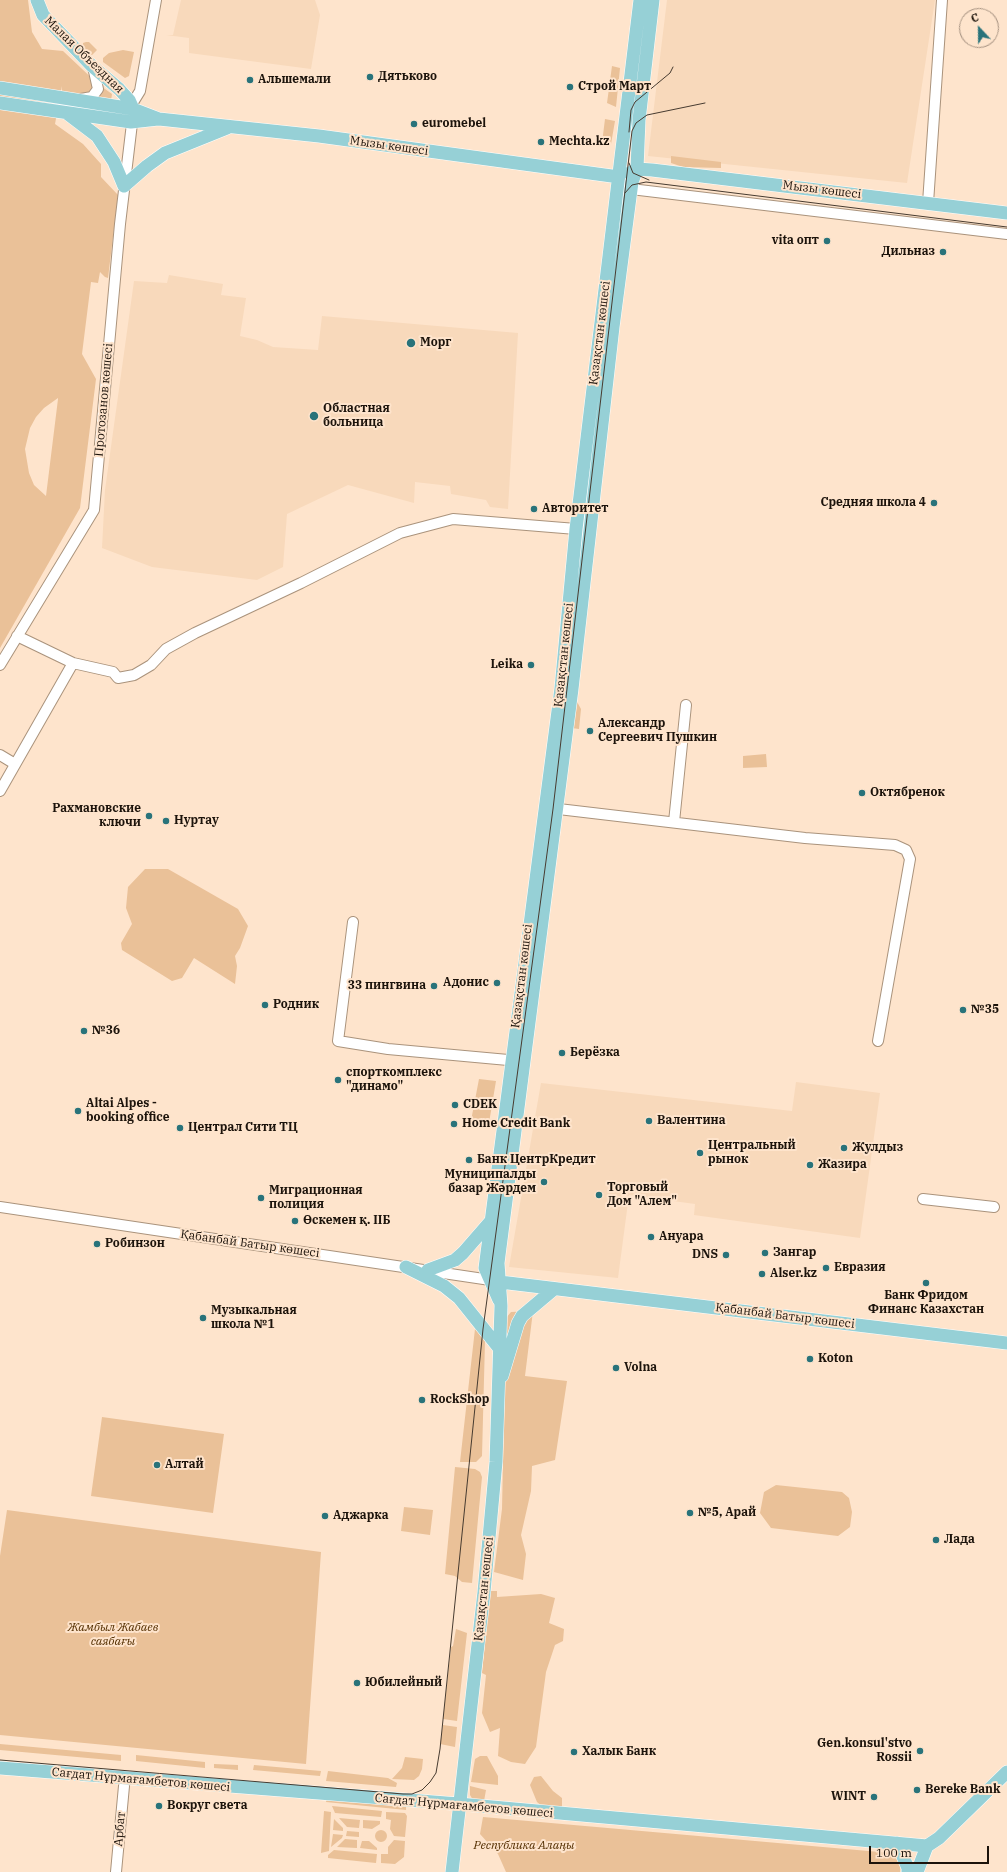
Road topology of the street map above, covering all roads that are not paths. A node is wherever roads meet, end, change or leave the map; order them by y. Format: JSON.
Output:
{"nodes":[{"id":1,"x":37,"y":0,"type":"edge"},
{"id":2,"x":156,"y":0,"type":"edge"},
{"id":3,"x":640,"y":0,"type":"edge"},
{"id":4,"x":653,"y":0,"type":"edge"},
{"id":5,"x":942,"y":0,"type":"edge"},
{"id":6,"x":641,"y":49,"type":"junction"},
{"id":7,"x":93,"y":67,"type":"junction"},
{"id":8,"x":0,"y":88,"type":"edge"},
{"id":9,"x":72,"y":99,"type":"junction"},
{"id":10,"x":0,"y":103,"type":"edge"},
{"id":11,"x":133,"y":107,"type":"junction"},
{"id":12,"x":66,"y":113,"type":"junction"},
{"id":13,"x":159,"y":118,"type":"junction"},
{"id":14,"x":131,"y":122,"type":"junction"},
{"id":15,"x":229,"y":127,"type":"junction"},
{"id":16,"x":622,"y":154,"type":"junction"},
{"id":17,"x":637,"y":169,"type":"junction"},
{"id":18,"x":596,"y":174,"type":"junction"},
{"id":19,"x":619,"y":177,"type":"junction"},
{"id":20,"x":124,"y":186,"type":"junction"},
{"id":21,"x":631,"y":189,"type":"junction"},
{"id":22,"x":616,"y":201,"type":"junction"},
{"id":23,"x":928,"y":203,"type":"junction"},
{"id":24,"x":1007,"y":213,"type":"edge"},
{"id":25,"x":1007,"y":234,"type":"edge"},
{"id":26,"x":607,"y":326,"type":"junction"},
{"id":27,"x":576,"y":529,"type":"junction"},
{"id":28,"x":591,"y":530,"type":"junction"},
{"id":29,"x":17,"y":636,"type":"junction"},
{"id":30,"x":73,"y":663,"type":"junction"},
{"id":31,"x":0,"y":665,"type":"edge"},
{"id":32,"x":686,"y":705,"type":"dead end"},
{"id":33,"x":0,"y":755,"type":"edge"},
{"id":34,"x":15,"y":764,"type":"junction"},
{"id":35,"x":0,"y":791,"type":"edge"},
{"id":36,"x":551,"y":808,"type":"junction"},
{"id":37,"x":674,"y":822,"type":"junction"},
{"id":38,"x":534,"y":887,"type":"junction"},
{"id":39,"x":547,"y":889,"type":"junction"},
{"id":40,"x":353,"y":922,"type":"dead end"},
{"id":41,"x":878,"y":1042,"type":"dead end"},
{"id":42,"x":512,"y":1060,"type":"junction"},
{"id":43,"x":525,"y":1062,"type":"junction"},
{"id":44,"x":923,"y":1199,"type":"dead end"},
{"id":45,"x":0,"y":1207,"type":"edge"},
{"id":46,"x":994,"y":1207,"type":"dead end"},
{"id":47,"x":490,"y":1222,"type":"junction"},
{"id":48,"x":406,"y":1267,"type":"junction"},
{"id":49,"x":428,"y":1270,"type":"junction"},
{"id":50,"x":495,"y":1281,"type":"junction"},
{"id":51,"x":559,"y":1290,"type":"junction"},
{"id":52,"x":1007,"y":1343,"type":"edge"},
{"id":53,"x":499,"y":1348,"type":"junction"},
{"id":54,"x":498,"y":1384,"type":"junction"},
{"id":55,"x":0,"y":1768,"type":"edge"},
{"id":56,"x":1007,"y":1772,"type":"edge"},
{"id":57,"x":124,"y":1786,"type":"dead end"},
{"id":58,"x":459,"y":1804,"type":"junction"},
{"id":59,"x":897,"y":1843,"type":"junction"},
{"id":60,"x":927,"y":1846,"type":"junction"},
{"id":61,"x":116,"y":1872,"type":"edge"},
{"id":62,"x":452,"y":1872,"type":"edge"},
{"id":63,"x":908,"y":1872,"type":"edge"},
{"id":64,"x":917,"y":1872,"type":"edge"}],
"edges":[{"from":1,"to":7,"type":"main road","name":"Малая Объездная"},
{"from":2,"to":11,"type":"street","name":"Протозанов көшесі"},
{"from":3,"to":6,"type":"main road","name":"Қазақстан көшесі"},
{"from":4,"to":6,"type":"main road","name":"Қазақстан көшесі"},
{"from":5,"to":23,"type":"street"},
{"from":6,"to":16,"type":"main road","name":"Қазақстан көшесі"},
{"from":6,"to":17,"type":"main road","name":"Қазақстан көшесі"},
{"from":7,"to":9,"type":"street"},
{"from":7,"to":11,"type":"main road","name":"Малая Объездная"},
{"from":8,"to":9,"type":"main road"},
{"from":9,"to":11,"type":"main road"},
{"from":10,"to":12,"type":"main road"},
{"from":11,"to":13,"type":"main road"},
{"from":11,"to":14,"type":"street","name":"Протозанов көшесі"},
{"from":12,"to":14,"type":"main road"},
{"from":12,"to":20,"type":"main road"},
{"from":13,"to":14,"type":"main road"},
{"from":13,"to":15,"type":"main road","name":"Мызы көшесі"},
{"from":14,"to":20,"type":"street","name":"Протозанов көшесі"},
{"from":15,"to":18,"type":"main road","name":"Мызы көшесі"},
{"from":15,"to":20,"type":"main road"},
{"from":16,"to":18,"type":"main road"},
{"from":16,"to":19,"type":"main road","name":"Қазақстан көшесі"},
{"from":17,"to":19,"type":"main road"},
{"from":17,"to":21,"type":"main road","name":"Қазақстан көшесі"},
{"from":17,"to":23,"type":"main road","name":"Мызы көшесі"},
{"from":18,"to":19,"type":"main road","name":"Мызы көшесі"},
{"from":18,"to":22,"type":"main road"},
{"from":19,"to":22,"type":"main road","name":"Қазақстан көшесі"},
{"from":20,"to":29,"type":"street","name":"Протозанов көшесі"},
{"from":21,"to":25,"type":"street"},
{"from":21,"to":26,"type":"main road","name":"Қазақстан көшесі"},
{"from":22,"to":26,"type":"main road","name":"Қазақстан көшесі"},
{"from":23,"to":24,"type":"main road","name":"Мызы көшесі"},
{"from":26,"to":27,"type":"main road","name":"Қазақстан көшесі"},
{"from":26,"to":28,"type":"main road","name":"Қазақстан көшесі"},
{"from":27,"to":28,"type":"main road"},
{"from":27,"to":30,"type":"street"},
{"from":27,"to":36,"type":"main road","name":"Қазақстан көшесі"},
{"from":28,"to":36,"type":"main road","name":"Қазақстан көшесі"},
{"from":29,"to":30,"type":"street"},
{"from":29,"to":31,"type":"street","name":"Протозанов көшесі"},
{"from":30,"to":34,"type":"street"},
{"from":32,"to":37,"type":"street"},
{"from":33,"to":34,"type":"street"},
{"from":34,"to":35,"type":"street"},
{"from":36,"to":37,"type":"street"},
{"from":36,"to":38,"type":"main road","name":"Қазақстан көшесі"},
{"from":36,"to":39,"type":"main road","name":"Қазақстан көшесі"},
{"from":37,"to":41,"type":"street"},
{"from":38,"to":39,"type":"main road"},
{"from":38,"to":42,"type":"main road","name":"Қазақстан көшесі"},
{"from":39,"to":43,"type":"main road","name":"Қазақстан көшесі"},
{"from":40,"to":42,"type":"street"},
{"from":42,"to":43,"type":"street"},
{"from":42,"to":47,"type":"main road","name":"Қазақстан көшесі"},
{"from":43,"to":50,"type":"main road","name":"Қазақстан көшесі"},
{"from":44,"to":46,"type":"street"},
{"from":45,"to":48,"type":"street","name":"Қабанбай Батыр көшесі"},
{"from":47,"to":49,"type":"main road"},
{"from":47,"to":50,"type":"main road","name":"Қазақстан көшесі"},
{"from":48,"to":49,"type":"street","name":"Қабанбай Батыр көшесі"},
{"from":48,"to":53,"type":"main road"},
{"from":49,"to":50,"type":"street","name":"Қабанбай Батыр көшесі"},
{"from":50,"to":51,"type":"main road","name":"Қабанбай Батыр көшесі"},
{"from":50,"to":53,"type":"main road","name":"Қазақстан көшесі"},
{"from":51,"to":52,"type":"main road","name":"Қабанбай Батыр көшесі"},
{"from":51,"to":54,"type":"main road"},
{"from":53,"to":54,"type":"main road","name":"Қазақстан көшесі"},
{"from":54,"to":58,"type":"main road","name":"Қазақстан көшесі"},
{"from":55,"to":58,"type":"main road","name":"Сағдат Нұрмағамбетов көшесі"},
{"from":56,"to":60,"type":"main road"},
{"from":57,"to":61,"type":"street","name":"Арбат"},
{"from":58,"to":59,"type":"main road","name":"Сағдат Нұрмағамбетов көшесі"},
{"from":58,"to":62,"type":"main road","name":"Қазақстан көшесі"},
{"from":59,"to":60,"type":"main road","name":"Сағдат Нұрмағамбетов көшесі"},
{"from":59,"to":63,"type":"main road"},
{"from":60,"to":64,"type":"main road"}]}
